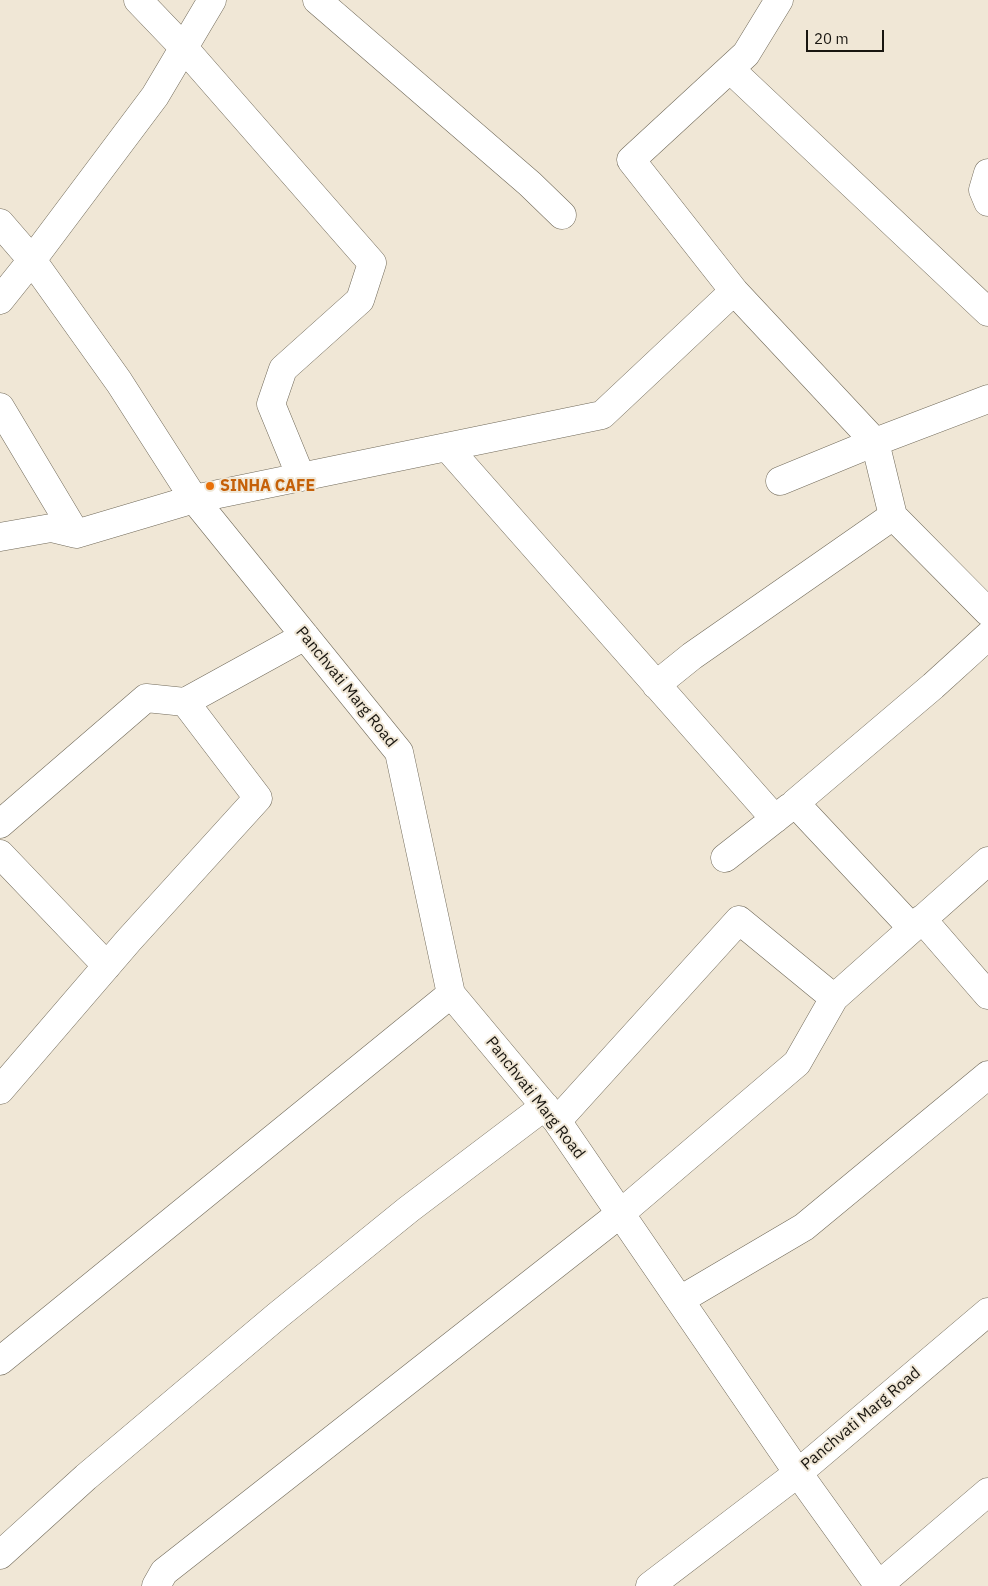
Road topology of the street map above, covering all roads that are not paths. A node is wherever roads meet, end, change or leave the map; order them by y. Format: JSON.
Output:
{"nodes":[{"id":1,"x":138,"y":0,"type":"edge"},
{"id":2,"x":212,"y":0,"type":"edge"},
{"id":3,"x":317,"y":0,"type":"edge"},
{"id":4,"x":780,"y":0,"type":"edge"},
{"id":5,"x":184,"y":48,"type":"junction"},
{"id":6,"x":730,"y":68,"type":"junction"},
{"id":7,"x":988,"y":174,"type":"edge"},
{"id":8,"x":988,"y":202,"type":"edge"},
{"id":9,"x":562,"y":215,"type":"dead end"},
{"id":10,"x":0,"y":223,"type":"edge"},
{"id":11,"x":32,"y":260,"type":"junction"},
{"id":12,"x":734,"y":291,"type":"junction"},
{"id":13,"x":0,"y":300,"type":"edge"},
{"id":14,"x":988,"y":312,"type":"edge"},
{"id":15,"x":988,"y":399,"type":"edge"},
{"id":16,"x":0,"y":406,"type":"edge"},
{"id":17,"x":875,"y":442,"type":"junction"},
{"id":18,"x":448,"y":447,"type":"junction"},
{"id":19,"x":301,"y":477,"type":"junction"},
{"id":20,"x":780,"y":481,"type":"dead end"},
{"id":21,"x":194,"y":499,"type":"junction"},
{"id":22,"x":893,"y":516,"type":"junction"},
{"id":23,"x":76,"y":534,"type":"junction"},
{"id":24,"x":0,"y":537,"type":"edge"},
{"id":25,"x":988,"y":612,"type":"edge"},
{"id":26,"x":305,"y":636,"type":"junction"},
{"id":27,"x":988,"y":636,"type":"edge"},
{"id":28,"x":656,"y":685,"type":"junction"},
{"id":29,"x":185,"y":702,"type":"junction"},
{"id":30,"x":785,"y":811,"type":"junction"},
{"id":31,"x":0,"y":824,"type":"edge"},
{"id":32,"x":0,"y":854,"type":"edge"},
{"id":33,"x":725,"y":858,"type":"dead end"},
{"id":34,"x":988,"y":860,"type":"edge"},
{"id":35,"x":917,"y":924,"type":"junction"},
{"id":36,"x":107,"y":966,"type":"junction"},
{"id":37,"x":451,"y":994,"type":"junction"},
{"id":38,"x":988,"y":995,"type":"edge"},
{"id":39,"x":834,"y":998,"type":"junction"},
{"id":40,"x":988,"y":1075,"type":"edge"},
{"id":41,"x":3,"y":1078,"type":"edge"},
{"id":42,"x":551,"y":1113,"type":"junction"},
{"id":43,"x":621,"y":1213,"type":"junction"},
{"id":44,"x":680,"y":1300,"type":"junction"},
{"id":45,"x":988,"y":1312,"type":"edge"},
{"id":46,"x":0,"y":1361,"type":"edge"},
{"id":47,"x":798,"y":1472,"type":"junction"},
{"id":48,"x":988,"y":1492,"type":"edge"},
{"id":49,"x":0,"y":1555,"type":"edge"},
{"id":50,"x":156,"y":1586,"type":"edge"},
{"id":51,"x":650,"y":1586,"type":"edge"},
{"id":52,"x":879,"y":1586,"type":"edge"}],
"edges":[{"from":1,"to":5,"type":"street"},
{"from":2,"to":5,"type":"street"},
{"from":3,"to":9,"type":"street"},
{"from":4,"to":6,"type":"street"},
{"from":5,"to":11,"type":"street"},
{"from":5,"to":19,"type":"street"},
{"from":6,"to":12,"type":"street"},
{"from":6,"to":14,"type":"street"},
{"from":7,"to":8,"type":"street"},
{"from":10,"to":11,"type":"street","name":"Panchvati Marg Road"},
{"from":11,"to":13,"type":"street"},
{"from":11,"to":21,"type":"street","name":"Panchvati Marg Road"},
{"from":12,"to":17,"type":"street"},
{"from":12,"to":18,"type":"street"},
{"from":15,"to":17,"type":"street"},
{"from":16,"to":23,"type":"street"},
{"from":17,"to":20,"type":"street"},
{"from":17,"to":22,"type":"street"},
{"from":18,"to":19,"type":"street"},
{"from":18,"to":28,"type":"street"},
{"from":19,"to":21,"type":"street"},
{"from":21,"to":23,"type":"street"},
{"from":21,"to":26,"type":"street","name":"Panchvati Marg Road"},
{"from":22,"to":25,"type":"street"},
{"from":22,"to":28,"type":"street"},
{"from":23,"to":24,"type":"street"},
{"from":26,"to":29,"type":"street"},
{"from":26,"to":37,"type":"street","name":"Panchvati Marg Road"},
{"from":27,"to":30,"type":"street"},
{"from":28,"to":30,"type":"street"},
{"from":29,"to":31,"type":"street"},
{"from":29,"to":36,"type":"street"},
{"from":30,"to":33,"type":"street"},
{"from":30,"to":35,"type":"street"},
{"from":32,"to":36,"type":"street"},
{"from":34,"to":35,"type":"street"},
{"from":35,"to":38,"type":"street"},
{"from":35,"to":39,"type":"street"},
{"from":36,"to":41,"type":"street"},
{"from":37,"to":42,"type":"street","name":"Panchvati Marg Road"},
{"from":37,"to":46,"type":"street"},
{"from":39,"to":42,"type":"street"},
{"from":39,"to":43,"type":"street"},
{"from":40,"to":44,"type":"street"},
{"from":42,"to":43,"type":"street","name":"Panchvati Marg Road"},
{"from":42,"to":49,"type":"street"},
{"from":43,"to":44,"type":"street","name":"Panchvati Marg Road"},
{"from":43,"to":50,"type":"street"},
{"from":44,"to":47,"type":"street","name":"Panchvati Marg Road"},
{"from":45,"to":47,"type":"street","name":"Panchvati Marg Road"},
{"from":47,"to":51,"type":"street"},
{"from":47,"to":52,"type":"street"},
{"from":48,"to":52,"type":"street"}]}
